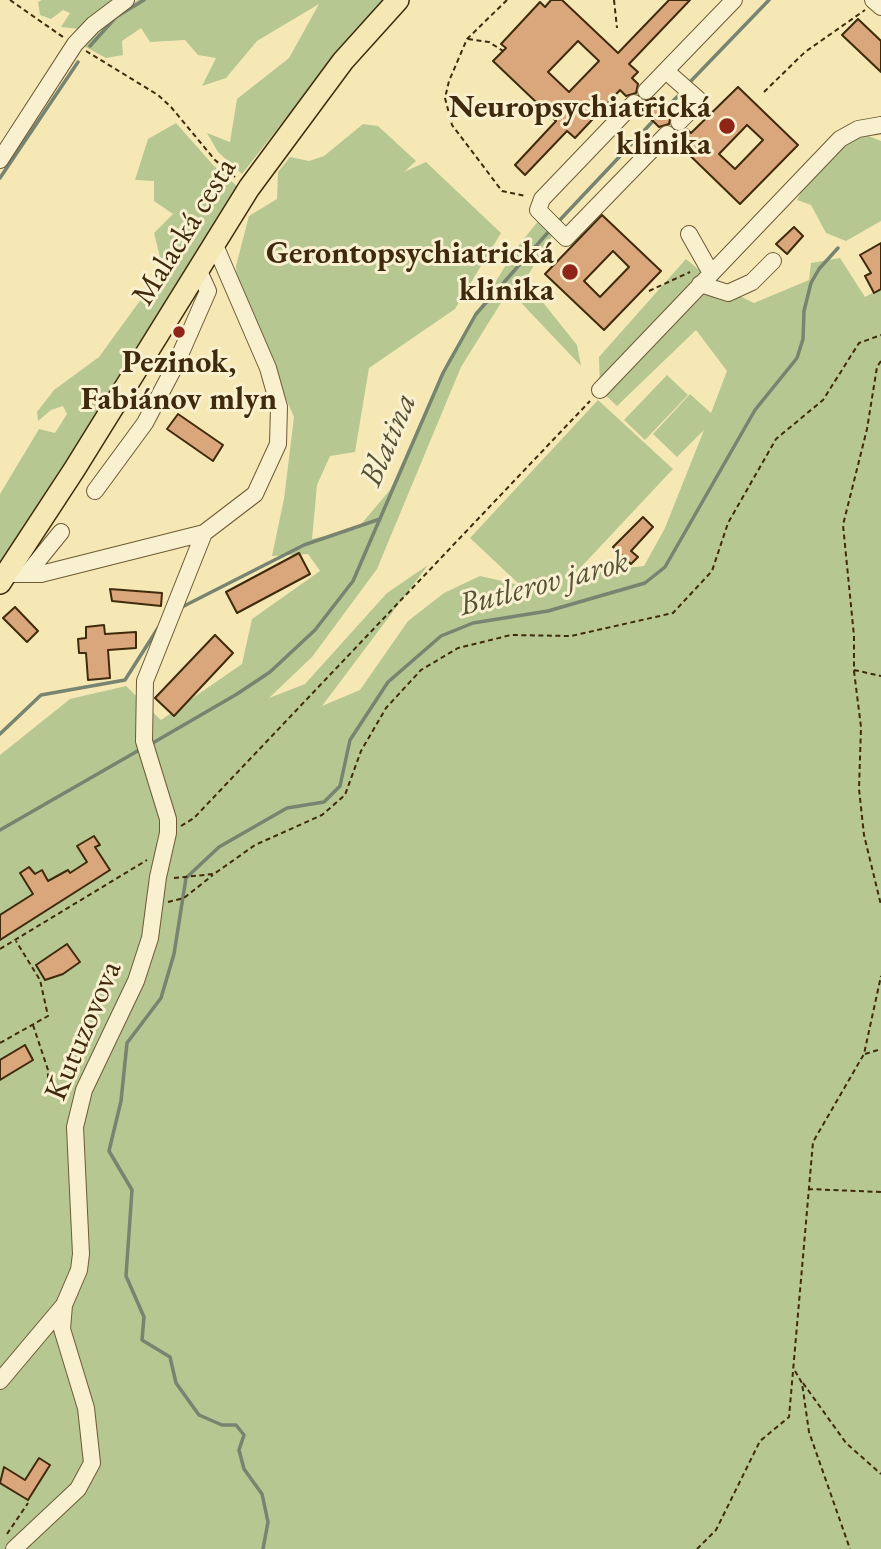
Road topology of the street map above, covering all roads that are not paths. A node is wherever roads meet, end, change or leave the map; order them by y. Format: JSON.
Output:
{"nodes":[{"id":1,"x":126,"y":0,"type":"edge"},
{"id":2,"x":398,"y":0,"type":"edge"},
{"id":3,"x":734,"y":0,"type":"edge"},
{"id":4,"x":671,"y":75,"type":"junction"},
{"id":5,"x":646,"y":91,"type":"dead end"},
{"id":6,"x":634,"y":103,"type":"dead end"},
{"id":7,"x":679,"y":122,"type":"dead end"},
{"id":8,"x":881,"y":125,"type":"edge"},
{"id":9,"x":667,"y":134,"type":"dead end"},
{"id":10,"x":0,"y":160,"type":"edge"},
{"id":11,"x":689,"y":234,"type":"dead end"},
{"id":12,"x":214,"y":243,"type":"junction"},
{"id":13,"x":773,"y":261,"type":"dead end"},
{"id":14,"x":198,"y":269,"type":"junction"},
{"id":15,"x":706,"y":275,"type":"junction"},
{"id":16,"x":600,"y":390,"type":"road end"},
{"id":17,"x":95,"y":491,"type":"dead end"},
{"id":18,"x":61,"y":532,"type":"dead end"},
{"id":19,"x":204,"y":533,"type":"junction"},
{"id":20,"x":11,"y":577,"type":"edge"},
{"id":21,"x":64,"y":1305,"type":"junction"},
{"id":22,"x":0,"y":1381,"type":"edge"},
{"id":23,"x":10,"y":1543,"type":"edge"}],
"edges":[{"from":1,"to":10,"type":"lane"},
{"from":2,"to":12,"type":"main road","name":"Malacká cesta"},
{"from":3,"to":4,"type":"lane"},
{"from":4,"to":5,"type":"lane"},
{"from":4,"to":7,"type":"lane"},
{"from":6,"to":9,"type":"lane"},
{"from":8,"to":15,"type":"lane"},
{"from":11,"to":15,"type":"lane"},
{"from":12,"to":14,"type":"main road","name":"Malacká cesta"},
{"from":12,"to":19,"type":"lane"},
{"from":13,"to":15,"type":"lane"},
{"from":14,"to":17,"type":"lane"},
{"from":14,"to":20,"type":"main road","name":"Malacká cesta"},
{"from":15,"to":16,"type":"lane"},
{"from":18,"to":20,"type":"lane"},
{"from":19,"to":20,"type":"lane"},
{"from":19,"to":21,"type":"lane","name":"Kutuzovova"},
{"from":21,"to":22,"type":"lane"},
{"from":21,"to":23,"type":"lane","name":"Kutuzovova"}]}
